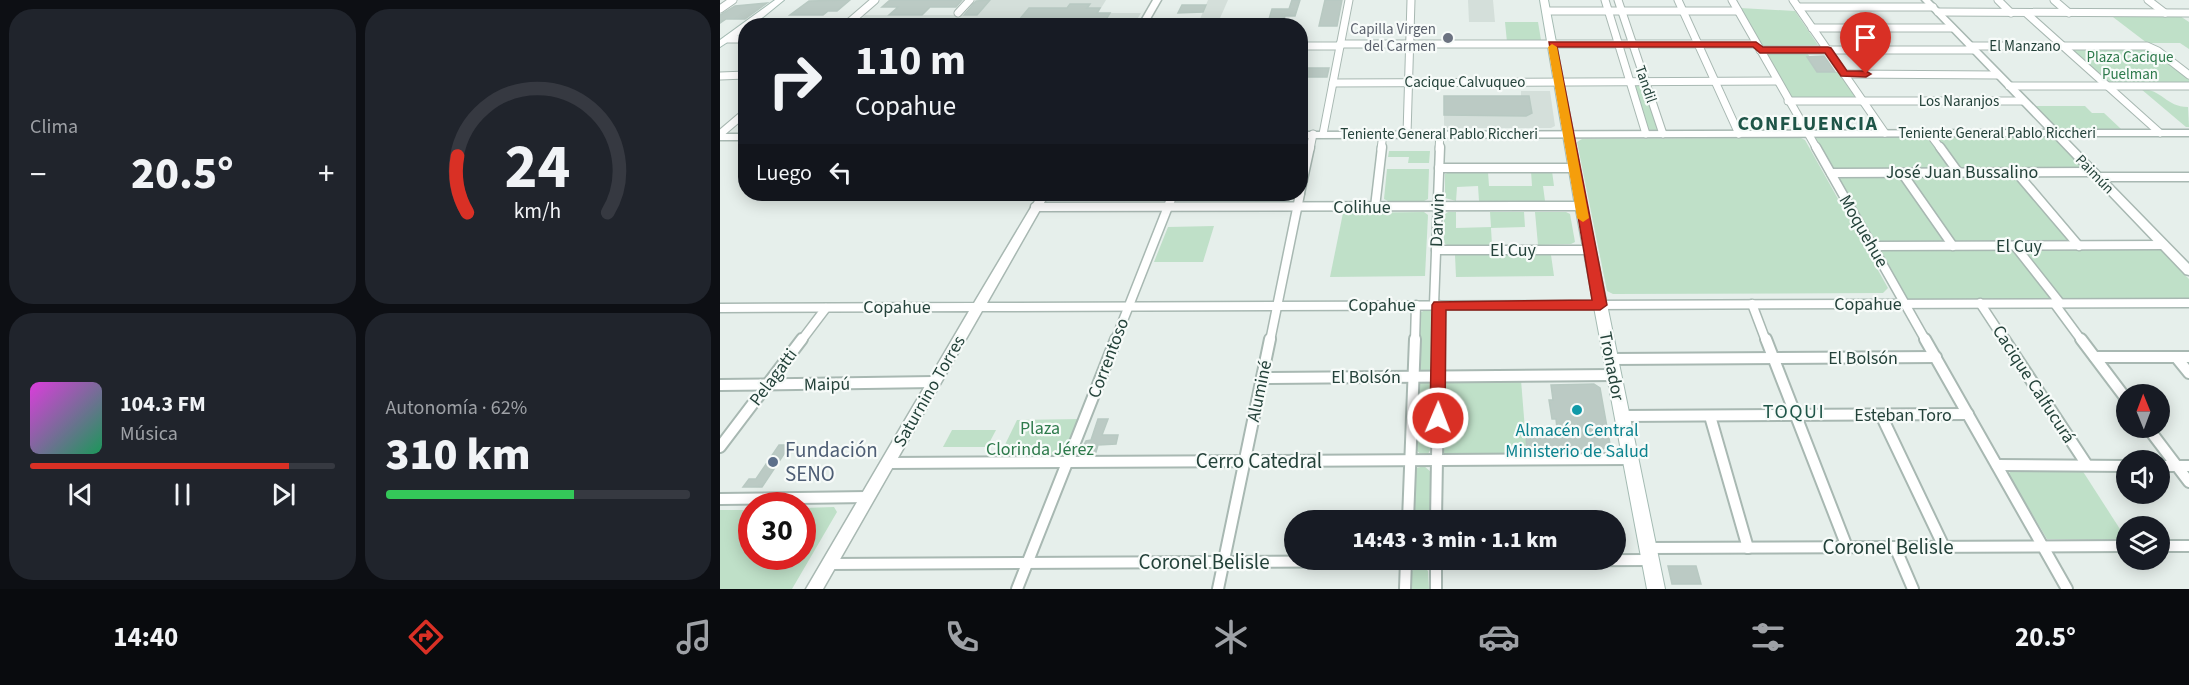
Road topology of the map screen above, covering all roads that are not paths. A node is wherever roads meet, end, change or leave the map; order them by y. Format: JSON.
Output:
{"nodes":[{"id":1,"x":733,"y":0,"type":"edge"},
{"id":2,"x":780,"y":0,"type":"edge"},
{"id":3,"x":875,"y":0,"type":"edge"},
{"id":4,"x":970,"y":0,"type":"edge"},
{"id":5,"x":1157,"y":0,"type":"edge"},
{"id":6,"x":1349,"y":0,"type":"edge"},
{"id":7,"x":1411,"y":0,"type":"edge"},
{"id":8,"x":1544,"y":0,"type":"edge"},
{"id":9,"x":1605,"y":0,"type":"edge"},
{"id":10,"x":1618,"y":0,"type":"edge"},
{"id":11,"x":1678,"y":0,"type":"edge"},
{"id":12,"x":1732,"y":0,"type":"edge"},
{"id":13,"x":1793,"y":0,"type":"edge"},
{"id":14,"x":1998,"y":0,"type":"edge"},
{"id":15,"x":2054,"y":0,"type":"edge"},
{"id":16,"x":2148,"y":0,"type":"edge"},
{"id":17,"x":1932,"y":6,"type":"edge"},
{"id":18,"x":1798,"y":7,"type":"junction"},
{"id":19,"x":720,"y":9,"type":"edge"},
{"id":20,"x":1546,"y":11,"type":"junction"},
{"id":21,"x":1608,"y":11,"type":"junction"},
{"id":22,"x":1622,"y":11,"type":"junction"},
{"id":23,"x":1683,"y":11,"type":"junction"},
{"id":24,"x":1738,"y":11,"type":"junction"},
{"id":25,"x":958,"y":13,"type":"dead end"},
{"id":26,"x":2011,"y":13,"type":"junction"},
{"id":27,"x":2026,"y":13,"type":"junction"},
{"id":28,"x":2069,"y":13,"type":"junction"},
{"id":29,"x":2165,"y":13,"type":"junction"},
{"id":30,"x":2179,"y":13,"type":"junction"},
{"id":31,"x":2189,"y":13,"type":"edge"},
{"id":32,"x":756,"y":18,"type":"edge"},
{"id":33,"x":854,"y":18,"type":"edge"},
{"id":34,"x":1147,"y":18,"type":"edge"},
{"id":35,"x":2189,"y":20,"type":"edge"},
{"id":36,"x":1812,"y":28,"type":"junction"},
{"id":37,"x":1952,"y":28,"type":"junction"},
{"id":38,"x":738,"y":32,"type":"edge"},
{"id":39,"x":724,"y":42,"type":"edge"},
{"id":40,"x":1410,"y":44,"type":"junction"},
{"id":41,"x":1552,"y":44,"type":"junction"},
{"id":42,"x":1618,"y":44,"type":"junction"},
{"id":43,"x":1633,"y":44,"type":"junction"},
{"id":44,"x":1698,"y":44,"type":"junction"},
{"id":45,"x":1340,"y":45,"type":"junction"},
{"id":46,"x":1308,"y":46,"type":"edge"},
{"id":47,"x":2063,"y":46,"type":"junction"},
{"id":48,"x":1758,"y":47,"type":"junction"},
{"id":49,"x":1972,"y":48,"type":"junction"},
{"id":50,"x":1828,"y":50,"type":"junction"},
{"id":51,"x":2174,"y":63,"type":"junction"},
{"id":52,"x":2189,"y":63,"type":"edge"},
{"id":53,"x":1844,"y":74,"type":"junction"},
{"id":54,"x":738,"y":75,"type":"edge"},
{"id":55,"x":1998,"y":75,"type":"junction"},
{"id":56,"x":2189,"y":75,"type":"edge"},
{"id":57,"x":720,"y":76,"type":"edge"},
{"id":58,"x":1715,"y":81,"type":"junction"},
{"id":59,"x":1777,"y":81,"type":"junction"},
{"id":60,"x":1409,"y":82,"type":"junction"},
{"id":61,"x":1558,"y":82,"type":"junction"},
{"id":62,"x":1630,"y":82,"type":"junction"},
{"id":63,"x":1645,"y":82,"type":"junction"},
{"id":64,"x":1333,"y":83,"type":"junction"},
{"id":65,"x":2008,"y":86,"type":"junction"},
{"id":66,"x":2108,"y":86,"type":"junction"},
{"id":67,"x":2189,"y":86,"type":"edge"},
{"id":68,"x":1788,"y":101,"type":"junction"},
{"id":69,"x":1863,"y":101,"type":"junction"},
{"id":70,"x":2023,"y":101,"type":"junction"},
{"id":71,"x":738,"y":119,"type":"edge"},
{"id":72,"x":2056,"y":133,"type":"junction"},
{"id":73,"x":2160,"y":133,"type":"junction"},
{"id":74,"x":1318,"y":134,"type":"junction"},
{"id":75,"x":1383,"y":134,"type":"junction"},
{"id":76,"x":1407,"y":134,"type":"junction"},
{"id":77,"x":1440,"y":134,"type":"junction"},
{"id":78,"x":1567,"y":134,"type":"junction"},
{"id":79,"x":1646,"y":134,"type":"junction"},
{"id":80,"x":1663,"y":134,"type":"junction"},
{"id":81,"x":1739,"y":134,"type":"junction"},
{"id":82,"x":1808,"y":134,"type":"junction"},
{"id":83,"x":1885,"y":134,"type":"junction"},
{"id":84,"x":1929,"y":134,"type":"junction"},
{"id":85,"x":720,"y":135,"type":"edge"},
{"id":86,"x":1308,"y":135,"type":"edge"},
{"id":87,"x":2187,"y":135,"type":"edge"},
{"id":88,"x":738,"y":136,"type":"edge"},
{"id":89,"x":1308,"y":167,"type":"edge"},
{"id":90,"x":1439,"y":168,"type":"junction"},
{"id":91,"x":1574,"y":168,"type":"junction"},
{"id":92,"x":1902,"y":172,"type":"junction"},
{"id":93,"x":1959,"y":172,"type":"junction"},
{"id":94,"x":2016,"y":172,"type":"junction"},
{"id":95,"x":1831,"y":173,"type":"junction"},
{"id":96,"x":2096,"y":174,"type":"junction"},
{"id":97,"x":2189,"y":177,"type":"edge"},
{"id":98,"x":1039,"y":201,"type":"edge"},
{"id":99,"x":1170,"y":201,"type":"edge"},
{"id":100,"x":1299,"y":201,"type":"edge"},
{"id":101,"x":1581,"y":206,"type":"junction"},
{"id":102,"x":1035,"y":207,"type":"junction"},
{"id":103,"x":1168,"y":207,"type":"junction"},
{"id":104,"x":1298,"y":207,"type":"junction"},
{"id":105,"x":1375,"y":207,"type":"junction"},
{"id":106,"x":1438,"y":207,"type":"junction"},
{"id":107,"x":2164,"y":245,"type":"junction"},
{"id":108,"x":1873,"y":246,"type":"junction"},
{"id":109,"x":1953,"y":246,"type":"junction"},
{"id":110,"x":2015,"y":246,"type":"junction"},
{"id":111,"x":2079,"y":246,"type":"junction"},
{"id":112,"x":1436,"y":250,"type":"junction"},
{"id":113,"x":1589,"y":250,"type":"junction"},
{"id":114,"x":2189,"y":271,"type":"edge"},
{"id":115,"x":1980,"y":303,"type":"junction"},
{"id":116,"x":2057,"y":303,"type":"junction"},
{"id":117,"x":2189,"y":303,"type":"edge"},
{"id":118,"x":1752,"y":304,"type":"junction"},
{"id":119,"x":1906,"y":304,"type":"junction"},
{"id":120,"x":1416,"y":305,"type":"junction"},
{"id":121,"x":1437,"y":305,"type":"junction"},
{"id":122,"x":1600,"y":305,"type":"junction"},
{"id":123,"x":1129,"y":306,"type":"junction"},
{"id":124,"x":1277,"y":306,"type":"junction"},
{"id":125,"x":978,"y":307,"type":"junction"},
{"id":126,"x":720,"y":308,"type":"edge"},
{"id":127,"x":826,"y":308,"type":"junction"},
{"id":128,"x":1936,"y":357,"type":"junction"},
{"id":129,"x":2095,"y":357,"type":"junction"},
{"id":130,"x":2176,"y":357,"type":"junction"},
{"id":131,"x":2189,"y":357,"type":"edge"},
{"id":132,"x":1773,"y":358,"type":"junction"},
{"id":133,"x":1612,"y":367,"type":"junction"},
{"id":134,"x":2189,"y":373,"type":"edge"},
{"id":135,"x":1438,"y":376,"type":"junction"},
{"id":136,"x":1413,"y":377,"type":"junction"},
{"id":137,"x":1262,"y":378,"type":"junction"},
{"id":138,"x":934,"y":382,"type":"junction"},
{"id":139,"x":768,"y":384,"type":"junction"},
{"id":140,"x":720,"y":385,"type":"edge"},
{"id":141,"x":2116,"y":385,"type":"edge"},
{"id":142,"x":1968,"y":414,"type":"junction"},
{"id":143,"x":1795,"y":415,"type":"junction"},
{"id":144,"x":1881,"y":415,"type":"junction"},
{"id":145,"x":1622,"y":416,"type":"junction"},
{"id":146,"x":1710,"y":416,"type":"junction"},
{"id":147,"x":2156,"y":438,"type":"edge"},
{"id":148,"x":720,"y":447,"type":"edge"},
{"id":149,"x":1631,"y":459,"type":"junction"},
{"id":150,"x":1410,"y":460,"type":"junction"},
{"id":151,"x":1437,"y":460,"type":"junction"},
{"id":152,"x":1245,"y":461,"type":"junction"},
{"id":153,"x":888,"y":462,"type":"junction"},
{"id":154,"x":1068,"y":462,"type":"junction"},
{"id":155,"x":1997,"y":465,"type":"junction"},
{"id":156,"x":2087,"y":465,"type":"junction"},
{"id":157,"x":2116,"y":465,"type":"edge"},
{"id":158,"x":2170,"y":466,"type":"edge"},
{"id":159,"x":2177,"y":466,"type":"junction"},
{"id":160,"x":2189,"y":466,"type":"edge"},
{"id":161,"x":2189,"y":482,"type":"edge"},
{"id":162,"x":868,"y":497,"type":"junction"},
{"id":163,"x":720,"y":500,"type":"edge"},
{"id":164,"x":1408,"y":510,"type":"edge"},
{"id":165,"x":1436,"y":510,"type":"edge"},
{"id":166,"x":2116,"y":546,"type":"edge"},
{"id":167,"x":2170,"y":546,"type":"edge"},
{"id":168,"x":2189,"y":546,"type":"edge"},
{"id":169,"x":1847,"y":547,"type":"junction"},
{"id":170,"x":1895,"y":547,"type":"junction"},
{"id":171,"x":1944,"y":547,"type":"junction"},
{"id":172,"x":2043,"y":547,"type":"junction"},
{"id":173,"x":1748,"y":548,"type":"junction"},
{"id":174,"x":1649,"y":554,"type":"junction"},
{"id":175,"x":1626,"y":555,"type":"edge"},
{"id":176,"x":1284,"y":561,"type":"edge"},
{"id":177,"x":1224,"y":562,"type":"junction"},
{"id":178,"x":1028,"y":563,"type":"junction"},
{"id":179,"x":829,"y":564,"type":"junction"},
{"id":180,"x":1406,"y":570,"type":"edge"},
{"id":181,"x":1436,"y":570,"type":"edge"},
{"id":182,"x":814,"y":589,"type":"edge"},
{"id":183,"x":1017,"y":589,"type":"edge"},
{"id":184,"x":1218,"y":589,"type":"edge"},
{"id":185,"x":1405,"y":589,"type":"edge"},
{"id":186,"x":1436,"y":589,"type":"edge"},
{"id":187,"x":1656,"y":589,"type":"edge"},
{"id":188,"x":1913,"y":589,"type":"edge"},
{"id":189,"x":2067,"y":589,"type":"edge"}],
"edges":[{"from":1,"to":19,"type":"street"},
{"from":2,"to":32,"type":"main road"},
{"from":3,"to":33,"type":"street"},
{"from":4,"to":25,"type":"street"},
{"from":5,"to":34,"type":"street"},
{"from":6,"to":45,"type":"street","name":"Aluminé"},
{"from":7,"to":40,"type":"street"},
{"from":8,"to":20,"type":"main road","name":"Tronador"},
{"from":9,"to":21,"type":"street","name":"Tandil"},
{"from":10,"to":22,"type":"street","name":"Tandil"},
{"from":11,"to":23,"type":"street"},
{"from":12,"to":24,"type":"street","name":"Moquehue"},
{"from":13,"to":18,"type":"street"},
{"from":14,"to":26,"type":"street"},
{"from":15,"to":28,"type":"street"},
{"from":16,"to":29,"type":"street"},
{"from":17,"to":18,"type":"street"},
{"from":17,"to":26,"type":"street"},
{"from":17,"to":37,"type":"street","name":"Paimún"},
{"from":18,"to":36,"type":"street"},
{"from":20,"to":21,"type":"street"},
{"from":20,"to":41,"type":"main road","name":"Tronador"},
{"from":21,"to":22,"type":"street"},
{"from":21,"to":42,"type":"street","name":"Tandil"},
{"from":22,"to":23,"type":"street"},
{"from":22,"to":43,"type":"street","name":"Tandil"},
{"from":23,"to":24,"type":"street"},
{"from":23,"to":44,"type":"street"},
{"from":24,"to":48,"type":"street","name":"Moquehue"},
{"from":26,"to":27,"type":"street"},
{"from":27,"to":28,"type":"street"},
{"from":27,"to":47,"type":"street"},
{"from":28,"to":29,"type":"street"},
{"from":29,"to":30,"type":"street"},
{"from":30,"to":31,"type":"street"},
{"from":30,"to":35,"type":"street"},
{"from":36,"to":37,"type":"street"},
{"from":36,"to":50,"type":"street"},
{"from":37,"to":49,"type":"street","name":"Paimún"},
{"from":38,"to":39,"type":"main road"},
{"from":40,"to":41,"type":"street","name":"El Manzano"},
{"from":40,"to":45,"type":"street","name":"El Manzano"},
{"from":40,"to":60,"type":"street"},
{"from":41,"to":42,"type":"street","name":"El Manzano"},
{"from":41,"to":61,"type":"main road","name":"Tronador"},
{"from":42,"to":43,"type":"street","name":"El Manzano"},
{"from":42,"to":62,"type":"street","name":"Tandil"},
{"from":43,"to":44,"type":"street","name":"El Manzano"},
{"from":43,"to":63,"type":"street","name":"Tandil"},
{"from":44,"to":48,"type":"street","name":"El Manzano"},
{"from":44,"to":58,"type":"street"},
{"from":45,"to":46,"type":"street","name":"El Manzano"},
{"from":45,"to":64,"type":"street","name":"Aluminé"},
{"from":47,"to":49,"type":"street","name":"El Manzano"},
{"from":47,"to":51,"type":"street","name":"El Manzano"},
{"from":47,"to":66,"type":"street"},
{"from":48,"to":50,"type":"street","name":"El Manzano"},
{"from":48,"to":59,"type":"street","name":"Moquehue"},
{"from":49,"to":50,"type":"street","name":"El Manzano"},
{"from":49,"to":55,"type":"street","name":"Paimún"},
{"from":50,"to":53,"type":"street"},
{"from":51,"to":52,"type":"street"},
{"from":51,"to":56,"type":"street"},
{"from":53,"to":55,"type":"street"},
{"from":53,"to":69,"type":"street"},
{"from":54,"to":57,"type":"street"},
{"from":55,"to":65,"type":"street","name":"Paimún"},
{"from":58,"to":59,"type":"street","name":"Cacique Calvuqueo"},
{"from":58,"to":63,"type":"street","name":"Cacique Calvuqueo"},
{"from":58,"to":81,"type":"street"},
{"from":59,"to":68,"type":"street","name":"Moquehue"},
{"from":60,"to":61,"type":"street","name":"Cacique Calvuqueo"},
{"from":60,"to":64,"type":"street","name":"Cacique Calvuqueo"},
{"from":60,"to":76,"type":"street"},
{"from":61,"to":62,"type":"street","name":"Cacique Calvuqueo"},
{"from":61,"to":78,"type":"main road","name":"Tronador"},
{"from":62,"to":63,"type":"street","name":"Cacique Calvuqueo"},
{"from":62,"to":79,"type":"street","name":"Tandil"},
{"from":63,"to":80,"type":"street","name":"Tandil"},
{"from":64,"to":74,"type":"street","name":"Aluminé"},
{"from":65,"to":66,"type":"street"},
{"from":65,"to":70,"type":"street","name":"Paimún"},
{"from":66,"to":67,"type":"street"},
{"from":66,"to":73,"type":"street"},
{"from":68,"to":69,"type":"street","name":"Los Naranjos"},
{"from":68,"to":82,"type":"street","name":"Moquehue"},
{"from":69,"to":70,"type":"street","name":"Los Naranjos"},
{"from":69,"to":83,"type":"street"},
{"from":70,"to":72,"type":"street","name":"Paimún"},
{"from":71,"to":85,"type":"street"},
{"from":72,"to":73,"type":"street","name":"Teniente General Pablo Riccheri"},
{"from":72,"to":84,"type":"street","name":"Teniente General Pablo Riccheri"},
{"from":72,"to":96,"type":"street","name":"Paimún"},
{"from":73,"to":87,"type":"street","name":"Teniente General Pablo Riccheri"},
{"from":74,"to":75,"type":"street","name":"Teniente General Pablo Riccheri"},
{"from":74,"to":86,"type":"street","name":"Teniente General Pablo Riccheri"},
{"from":74,"to":89,"type":"street","name":"Aluminé"},
{"from":75,"to":76,"type":"street","name":"Teniente General Pablo Riccheri"},
{"from":75,"to":105,"type":"street"},
{"from":76,"to":77,"type":"street","name":"Teniente General Pablo Riccheri"},
{"from":77,"to":78,"type":"street","name":"Teniente General Pablo Riccheri"},
{"from":77,"to":90,"type":"street","name":"Darwin"},
{"from":78,"to":79,"type":"street","name":"Teniente General Pablo Riccheri"},
{"from":78,"to":91,"type":"main road","name":"Tronador"},
{"from":79,"to":80,"type":"street","name":"Teniente General Pablo Riccheri"},
{"from":80,"to":81,"type":"street","name":"Teniente General Pablo Riccheri"},
{"from":81,"to":82,"type":"street","name":"Teniente General Pablo Riccheri"},
{"from":82,"to":83,"type":"street","name":"Teniente General Pablo Riccheri"},
{"from":82,"to":95,"type":"street","name":"Moquehue"},
{"from":83,"to":84,"type":"street","name":"Teniente General Pablo Riccheri"},
{"from":84,"to":93,"type":"street"},
{"from":85,"to":88,"type":"street"},
{"from":90,"to":91,"type":"street"},
{"from":90,"to":106,"type":"street","name":"Darwin"},
{"from":91,"to":101,"type":"main road","name":"Tronador"},
{"from":92,"to":93,"type":"street","name":"José Juan Bussalino"},
{"from":92,"to":95,"type":"street","name":"José Juan Bussalino"},
{"from":92,"to":109,"type":"street"},
{"from":93,"to":94,"type":"street","name":"José Juan Bussalino"},
{"from":94,"to":96,"type":"street","name":"José Juan Bussalino"},
{"from":94,"to":111,"type":"street"},
{"from":95,"to":108,"type":"street","name":"Moquehue"},
{"from":96,"to":97,"type":"street","name":"José Juan Bussalino"},
{"from":96,"to":107,"type":"street","name":"Paimún"},
{"from":98,"to":102,"type":"street","name":"Saturnino Torres"},
{"from":99,"to":103,"type":"street","name":"Correntoso"},
{"from":100,"to":104,"type":"street","name":"Aluminé"},
{"from":101,"to":106,"type":"street","name":"Colihue"},
{"from":101,"to":113,"type":"main road","name":"Tronador"},
{"from":102,"to":103,"type":"street","name":"Colihue"},
{"from":102,"to":125,"type":"street","name":"Saturnino Torres"},
{"from":103,"to":104,"type":"street","name":"Colihue"},
{"from":103,"to":123,"type":"street","name":"Correntoso"},
{"from":104,"to":105,"type":"street","name":"Colihue"},
{"from":104,"to":124,"type":"street","name":"Aluminé"},
{"from":105,"to":106,"type":"street","name":"Colihue"},
{"from":106,"to":112,"type":"street","name":"Darwin"},
{"from":107,"to":111,"type":"street","name":"El Cuy"},
{"from":107,"to":114,"type":"street","name":"Paimún"},
{"from":108,"to":109,"type":"street","name":"El Cuy"},
{"from":108,"to":119,"type":"street","name":"Moquehue"},
{"from":109,"to":110,"type":"street","name":"El Cuy"},
{"from":110,"to":111,"type":"street","name":"El Cuy"},
{"from":110,"to":116,"type":"street"},
{"from":112,"to":113,"type":"street","name":"El Cuy"},
{"from":112,"to":121,"type":"street","name":"Darwin"},
{"from":113,"to":122,"type":"main road","name":"Tronador"},
{"from":115,"to":116,"type":"street","name":"Copahue"},
{"from":115,"to":119,"type":"street","name":"Copahue"},
{"from":115,"to":156,"type":"street","name":"Cacique Calfucurá"},
{"from":116,"to":117,"type":"street","name":"Copahue"},
{"from":116,"to":129,"type":"street"},
{"from":118,"to":119,"type":"street","name":"Copahue"},
{"from":118,"to":122,"type":"street","name":"Copahue"},
{"from":118,"to":132,"type":"street"},
{"from":119,"to":128,"type":"street","name":"Moquehue"},
{"from":120,"to":121,"type":"street","name":"Copahue"},
{"from":120,"to":124,"type":"street","name":"Copahue"},
{"from":120,"to":136,"type":"street"},
{"from":121,"to":122,"type":"street","name":"Copahue"},
{"from":121,"to":135,"type":"street","name":"Darwin"},
{"from":122,"to":133,"type":"main road","name":"Tronador"},
{"from":123,"to":124,"type":"street","name":"Copahue"},
{"from":123,"to":125,"type":"street","name":"Copahue"},
{"from":123,"to":154,"type":"street","name":"Correntoso"},
{"from":124,"to":137,"type":"street","name":"Aluminé"},
{"from":125,"to":127,"type":"street","name":"Copahue"},
{"from":125,"to":138,"type":"street","name":"Saturnino Torres"},
{"from":126,"to":127,"type":"street","name":"Copahue"},
{"from":127,"to":139,"type":"street","name":"Pelagatti"},
{"from":128,"to":132,"type":"street","name":"El Bolsón"},
{"from":128,"to":142,"type":"street","name":"Moquehue"},
{"from":129,"to":130,"type":"street"},
{"from":129,"to":141,"type":"street"},
{"from":130,"to":131,"type":"street"},
{"from":130,"to":134,"type":"street"},
{"from":132,"to":133,"type":"street","name":"El Bolsón"},
{"from":132,"to":143,"type":"street"},
{"from":133,"to":135,"type":"street","name":"El Bolsón"},
{"from":133,"to":145,"type":"main road","name":"Tronador"},
{"from":135,"to":136,"type":"street","name":"El Bolsón"},
{"from":135,"to":151,"type":"street","name":"Darwin"},
{"from":136,"to":137,"type":"street","name":"El Bolsón"},
{"from":136,"to":150,"type":"street"},
{"from":137,"to":152,"type":"street","name":"Aluminé"},
{"from":138,"to":139,"type":"street","name":"Maipú"},
{"from":138,"to":153,"type":"street","name":"Saturnino Torres"},
{"from":139,"to":140,"type":"street","name":"Maipú"},
{"from":139,"to":148,"type":"street","name":"Pelagatti"},
{"from":142,"to":144,"type":"street","name":"Esteban Toro"},
{"from":142,"to":155,"type":"street","name":"Moquehue"},
{"from":143,"to":144,"type":"street","name":"Esteban Toro"},
{"from":143,"to":146,"type":"street","name":"Esteban Toro"},
{"from":143,"to":169,"type":"street"},
{"from":144,"to":171,"type":"street"},
{"from":145,"to":146,"type":"street","name":"Esteban Toro"},
{"from":145,"to":149,"type":"main road","name":"Tronador"},
{"from":146,"to":173,"type":"street"},
{"from":147,"to":159,"type":"street"},
{"from":149,"to":151,"type":"street","name":"Cerro Catedral"},
{"from":149,"to":174,"type":"main road","name":"Tronador"},
{"from":150,"to":151,"type":"street","name":"Cerro Catedral"},
{"from":150,"to":152,"type":"street","name":"Cerro Catedral"},
{"from":150,"to":164,"type":"street"},
{"from":151,"to":165,"type":"street","name":"Darwin"},
{"from":152,"to":154,"type":"street","name":"Cerro Catedral"},
{"from":152,"to":177,"type":"street","name":"Aluminé"},
{"from":153,"to":154,"type":"street","name":"Cerro Catedral"},
{"from":153,"to":162,"type":"street","name":"Saturnino Torres"},
{"from":154,"to":178,"type":"street","name":"Correntoso"},
{"from":155,"to":156,"type":"street"},
{"from":155,"to":172,"type":"street","name":"Moquehue"},
{"from":156,"to":157,"type":"street"},
{"from":158,"to":159,"type":"street"},
{"from":159,"to":160,"type":"street"},
{"from":159,"to":161,"type":"street"},
{"from":162,"to":163,"type":"street"},
{"from":162,"to":179,"type":"street","name":"Saturnino Torres"},
{"from":166,"to":172,"type":"street","name":"Coronel Belisle"},
{"from":167,"to":168,"type":"street"},
{"from":169,"to":170,"type":"street","name":"Coronel Belisle"},
{"from":169,"to":173,"type":"street","name":"Coronel Belisle"},
{"from":170,"to":171,"type":"street","name":"Coronel Belisle"},
{"from":170,"to":188,"type":"street"},
{"from":171,"to":172,"type":"street","name":"Coronel Belisle"},
{"from":172,"to":189,"type":"street","name":"Moquehue"},
{"from":173,"to":174,"type":"street","name":"Coronel Belisle"},
{"from":174,"to":175,"type":"street","name":"Coronel Belisle"},
{"from":174,"to":187,"type":"main road","name":"Tronador"},
{"from":176,"to":177,"type":"street","name":"Coronel Belisle"},
{"from":177,"to":178,"type":"street","name":"Coronel Belisle"},
{"from":177,"to":184,"type":"street","name":"Aluminé"},
{"from":178,"to":179,"type":"street","name":"Coronel Belisle"},
{"from":178,"to":183,"type":"street","name":"Correntoso"},
{"from":179,"to":182,"type":"street","name":"Saturnino Torres"},
{"from":180,"to":185,"type":"street"},
{"from":181,"to":186,"type":"street"}]}
